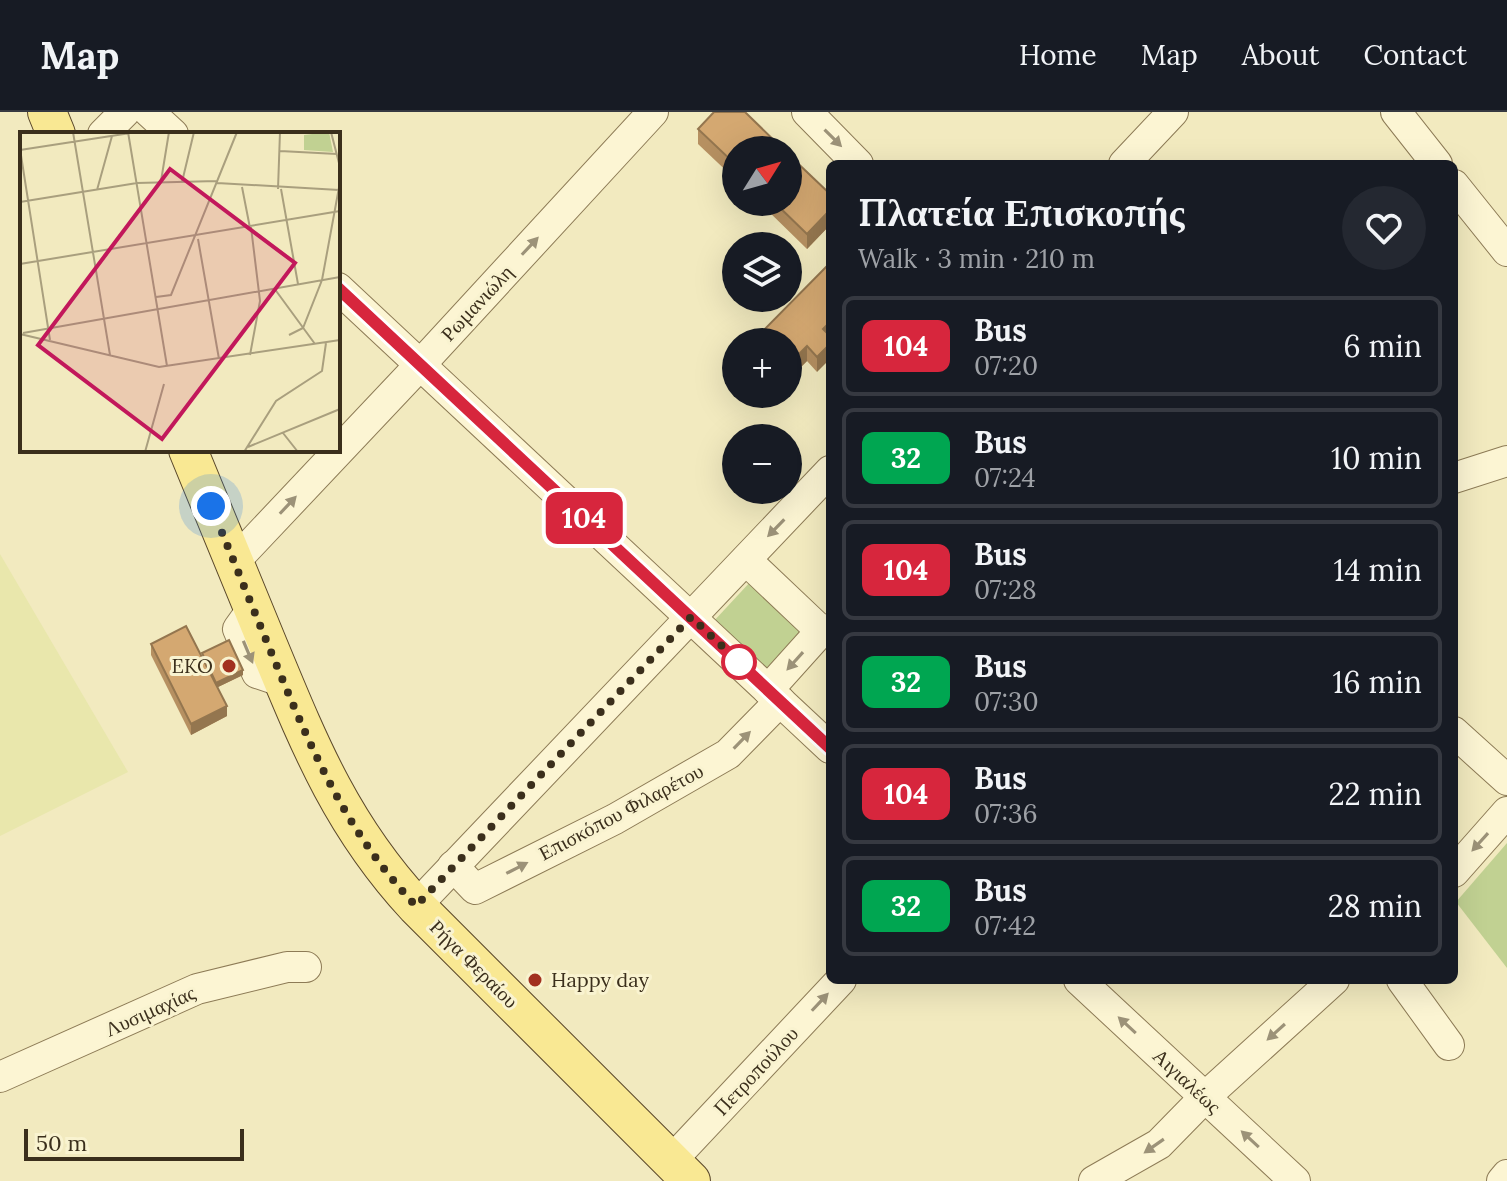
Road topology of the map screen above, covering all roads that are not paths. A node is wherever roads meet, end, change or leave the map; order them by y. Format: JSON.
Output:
{"nodes":[{"id":1,"x":47,"y":112,"type":"edge"},
{"id":2,"x":125,"y":112,"type":"edge"},
{"id":3,"x":149,"y":112,"type":"edge"},
{"id":4,"x":653,"y":112,"type":"edge"},
{"id":5,"x":807,"y":112,"type":"edge"},
{"id":6,"x":1173,"y":112,"type":"edge"},
{"id":7,"x":1396,"y":112,"type":"edge"},
{"id":8,"x":55,"y":132,"type":"edge"},
{"id":9,"x":105,"y":132,"type":"edge"},
{"id":10,"x":171,"y":132,"type":"edge"},
{"id":11,"x":854,"y":160,"type":"edge"},
{"id":12,"x":1128,"y":160,"type":"edge"},
{"id":13,"x":1434,"y":160,"type":"edge"},
{"id":14,"x":1458,"y":189,"type":"edge"},
{"id":15,"x":1501,"y":233,"type":"edge"},
{"id":16,"x":340,"y":290,"type":"edge"},
{"id":17,"x":420,"y":365,"type":"junction"},
{"id":18,"x":340,"y":450,"type":"edge"},
{"id":19,"x":189,"y":452,"type":"edge"},
{"id":20,"x":338,"y":452,"type":"edge"},
{"id":21,"x":1507,"y":461,"type":"edge"},
{"id":22,"x":826,"y":475,"type":"edge"},
{"id":23,"x":1458,"y":477,"type":"edge"},
{"id":24,"x":746,"y":560,"type":"junction"},
{"id":25,"x":234,"y":562,"type":"junction"},
{"id":26,"x":691,"y":617,"type":"junction"},
{"id":27,"x":826,"y":630,"type":"edge"},
{"id":28,"x":774,"y":696,"type":"junction"},
{"id":29,"x":1458,"y":736,"type":"edge"},
{"id":30,"x":826,"y":744,"type":"edge"},
{"id":31,"x":1507,"y":780,"type":"edge"},
{"id":32,"x":1507,"y":812,"type":"edge"},
{"id":33,"x":453,"y":866,"type":"junction"},
{"id":34,"x":1458,"y":867,"type":"edge"},
{"id":35,"x":416,"y":906,"type":"junction"},
{"id":36,"x":306,"y":967,"type":"dead end"},
{"id":37,"x":838,"y":984,"type":"edge"},
{"id":38,"x":1083,"y":984,"type":"edge"},
{"id":39,"x":1330,"y":984,"type":"edge"},
{"id":40,"x":1405,"y":984,"type":"edge"},
{"id":41,"x":1449,"y":1045,"type":"dead end"},
{"id":42,"x":0,"y":1077,"type":"edge"},
{"id":43,"x":1205,"y":1097,"type":"junction"},
{"id":44,"x":681,"y":1171,"type":"edge"},
{"id":45,"x":1507,"y":1175,"type":"edge"},
{"id":46,"x":1286,"y":1177,"type":"edge"},
{"id":47,"x":1094,"y":1181,"type":"edge"},
{"id":48,"x":1502,"y":1181,"type":"edge"}],
"edges":[{"from":1,"to":8,"type":"main road"},
{"from":2,"to":9,"type":"street"},
{"from":3,"to":10,"type":"street"},
{"from":17,"to":4,"type":"street","name":"Ρωμανιώλη","one_way":true},
{"from":5,"to":11,"type":"street","one_way":true},
{"from":6,"to":12,"type":"street"},
{"from":7,"to":13,"type":"street"},
{"from":14,"to":15,"type":"street"},
{"from":16,"to":17,"type":"street"},
{"from":18,"to":17,"type":"street","name":"Ρωμανιώλη","one_way":true},
{"from":17,"to":26,"type":"street"},
{"from":19,"to":25,"type":"main road","name":"Ρήγα Φεραίου"},
{"from":25,"to":20,"type":"street","name":"Ρωμανιώλη","one_way":true},
{"from":21,"to":23,"type":"street"},
{"from":22,"to":24,"type":"street","one_way":true},
{"from":24,"to":26,"type":"street"},
{"from":24,"to":27,"type":"street"},
{"from":25,"to":35,"type":"main road","name":"Ρήγα Φεραίου"},
{"from":26,"to":28,"type":"street"},
{"from":26,"to":33,"type":"street"},
{"from":27,"to":28,"type":"street","one_way":true},
{"from":28,"to":30,"type":"street"},
{"from":33,"to":28,"type":"street","name":"Επισκόπου Φιλαρέτου","one_way":true},
{"from":29,"to":31,"type":"street"},
{"from":32,"to":34,"type":"street","one_way":true},
{"from":33,"to":35,"type":"street"},
{"from":35,"to":44,"type":"main road","name":"Ρήγα Φεραίου"},
{"from":36,"to":42,"type":"street","name":"Λυσιμαχίας"},
{"from":44,"to":37,"type":"street","name":"Πετροπούλου","one_way":true},
{"from":43,"to":38,"type":"street","name":"Αιγιαλέως","one_way":true},
{"from":39,"to":43,"type":"street","one_way":true},
{"from":40,"to":41,"type":"street"},
{"from":46,"to":43,"type":"street","name":"Αιγιαλέως","one_way":true},
{"from":43,"to":47,"type":"street","one_way":true},
{"from":45,"to":48,"type":"street"}]}
